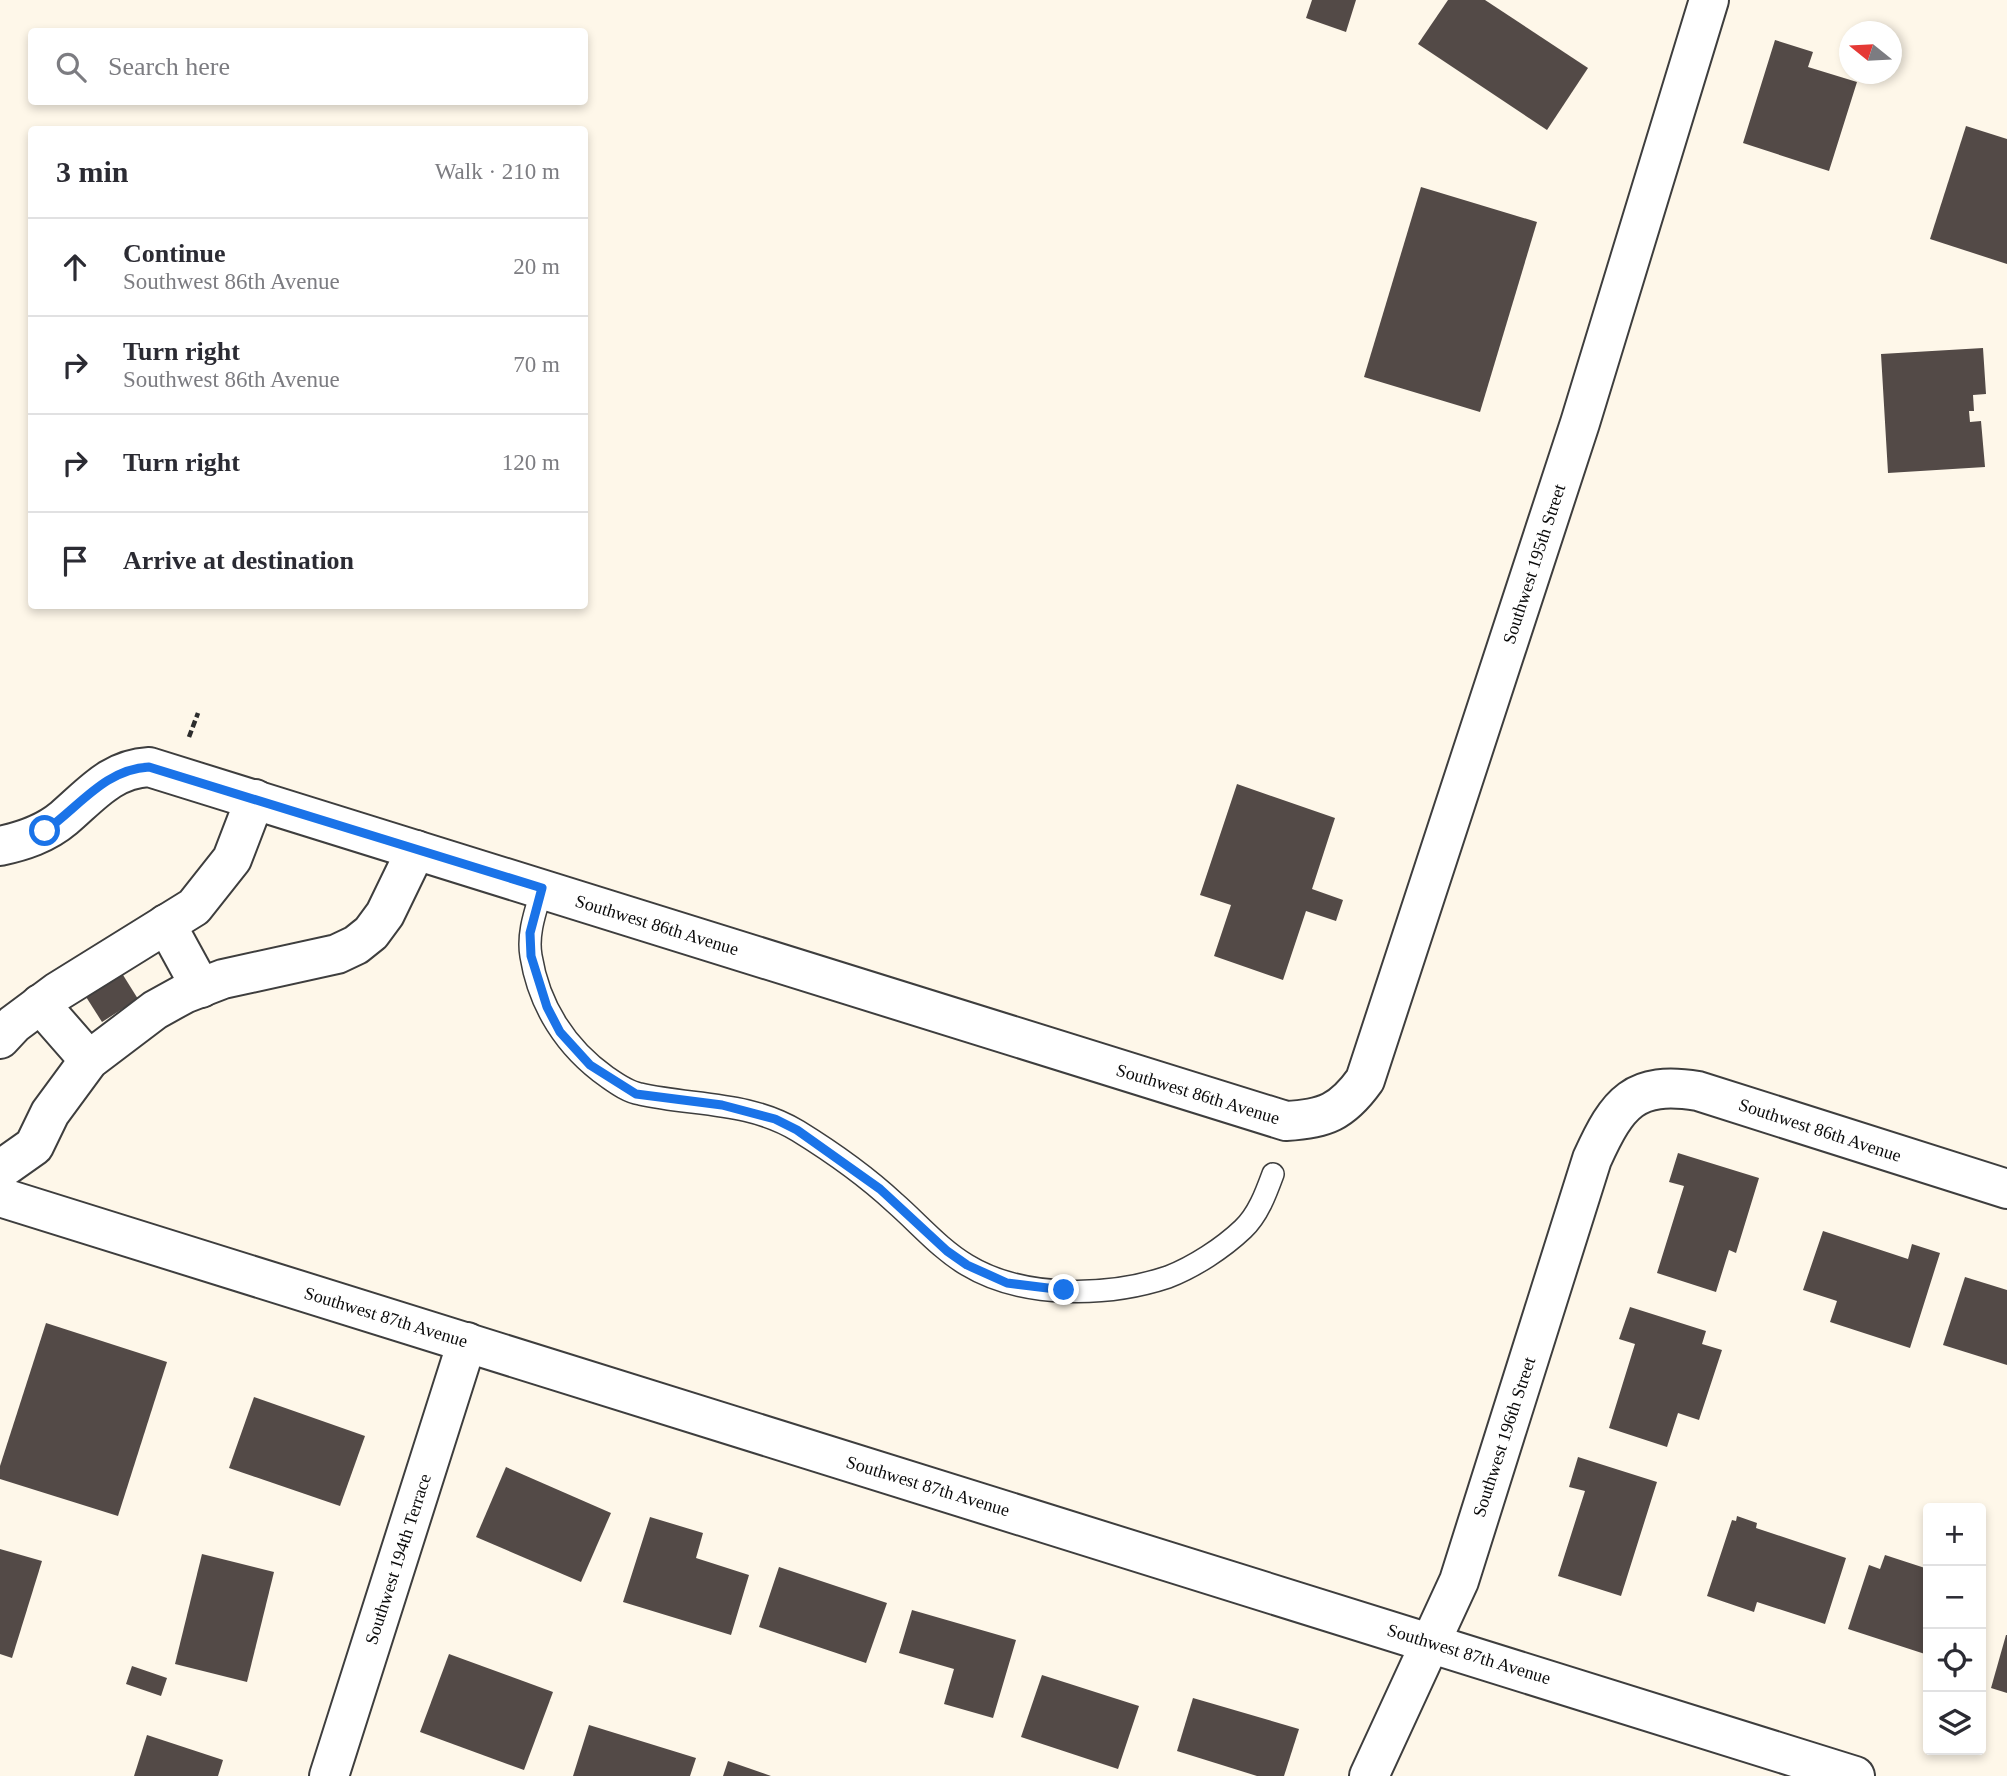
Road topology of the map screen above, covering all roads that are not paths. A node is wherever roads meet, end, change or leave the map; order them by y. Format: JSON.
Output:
{"nodes":[{"id":1,"x":1709,"y":0,"type":"edge"},
{"id":2,"x":255,"y":799,"type":"junction"},
{"id":3,"x":0,"y":846,"type":"edge"},
{"id":4,"x":416,"y":850,"type":"junction"},
{"id":5,"x":542,"y":888,"type":"junction"},
{"id":6,"x":166,"y":924,"type":"junction"},
{"id":7,"x":201,"y":988,"type":"junction"},
{"id":8,"x":40,"y":1004,"type":"junction"},
{"id":9,"x":0,"y":1039,"type":"edge"},
{"id":10,"x":89,"y":1060,"type":"junction"},
{"id":11,"x":1632,"y":1098,"type":"joint"},
{"id":12,"x":1331,"y":1114,"type":"joint"},
{"id":13,"x":0,"y":1170,"type":"edge"},
{"id":14,"x":1273,"y":1174,"type":"dead end"},
{"id":15,"x":2007,"y":1189,"type":"edge"},
{"id":16,"x":0,"y":1197,"type":"edge"},
{"id":17,"x":467,"y":1342,"type":"junction"},
{"id":18,"x":1430,"y":1642,"type":"junction"},
{"id":19,"x":329,"y":1776,"type":"edge"},
{"id":20,"x":1369,"y":1776,"type":"edge"},
{"id":21,"x":1855,"y":1776,"type":"edge"}],
"edges":[{"from":1,"to":12,"type":"street","name":"Southwest 195th Street"},
{"from":2,"to":3,"type":"street","name":"Southwest 86th Avenue"},
{"from":2,"to":4,"type":"street","name":"Southwest 86th Avenue"},
{"from":2,"to":6,"type":"street"},
{"from":4,"to":5,"type":"street","name":"Southwest 86th Avenue"},
{"from":4,"to":7,"type":"street"},
{"from":5,"to":12,"type":"street","name":"Southwest 86th Avenue"},
{"from":5,"to":14,"type":"lane"},
{"from":6,"to":7,"type":"street"},
{"from":6,"to":8,"type":"street"},
{"from":7,"to":10,"type":"street"},
{"from":8,"to":9,"type":"street"},
{"from":8,"to":10,"type":"street"},
{"from":10,"to":13,"type":"street"},
{"from":11,"to":15,"type":"street","name":"Southwest 86th Avenue"},
{"from":11,"to":18,"type":"street","name":"Southwest 196th Street"},
{"from":16,"to":17,"type":"street","name":"Southwest 87th Avenue"},
{"from":17,"to":18,"type":"street","name":"Southwest 87th Avenue"},
{"from":17,"to":19,"type":"street","name":"Southwest 194th Terrace"},
{"from":18,"to":20,"type":"street","name":"Southwest 196th Street"},
{"from":18,"to":21,"type":"street","name":"Southwest 87th Avenue"}]}
